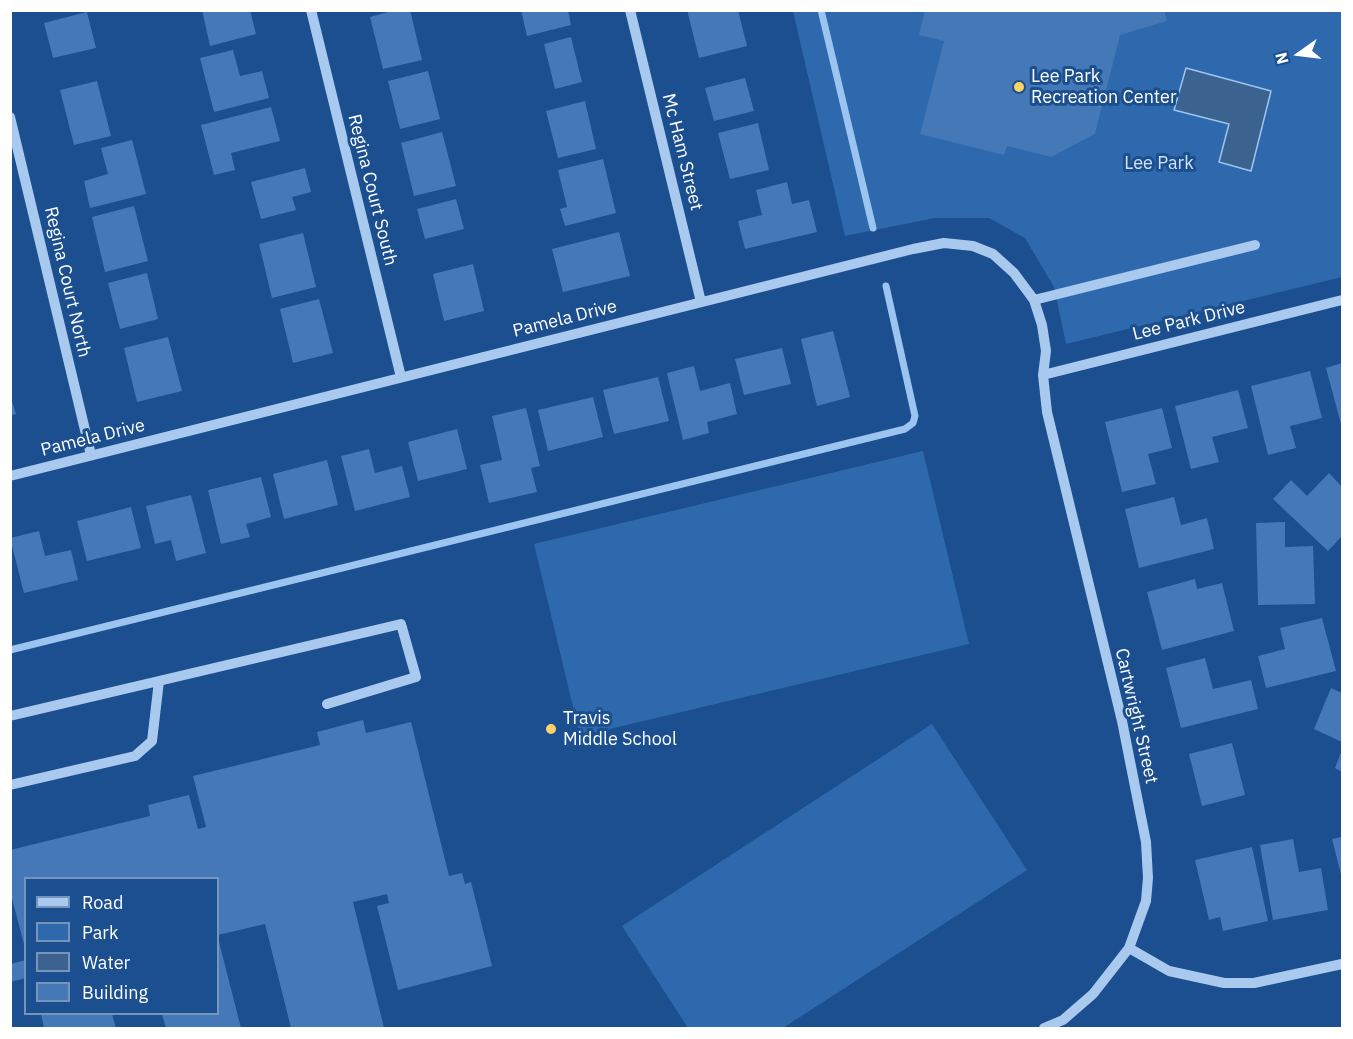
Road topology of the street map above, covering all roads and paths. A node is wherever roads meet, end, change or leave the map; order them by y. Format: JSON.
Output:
{"nodes":[{"id":1,"x":311,"y":10,"type":"edge"},
{"id":2,"x":630,"y":10,"type":"edge"},
{"id":3,"x":10,"y":117,"type":"edge"},
{"id":4,"x":1255,"y":245,"type":"dead end"},
{"id":5,"x":1034,"y":300,"type":"junction"},
{"id":6,"x":1342,"y":300,"type":"edge"},
{"id":7,"x":701,"y":302,"type":"junction"},
{"id":8,"x":1043,"y":375,"type":"junction"},
{"id":9,"x":401,"y":377,"type":"junction"},
{"id":10,"x":91,"y":455,"type":"junction"},
{"id":11,"x":10,"y":476,"type":"edge"},
{"id":12,"x":159,"y":681,"type":"junction"},
{"id":13,"x":327,"y":704,"type":"dead end"},
{"id":14,"x":10,"y":716,"type":"edge"},
{"id":15,"x":10,"y":786,"type":"edge"},
{"id":16,"x":1129,"y":948,"type":"junction"},
{"id":17,"x":1342,"y":964,"type":"edge"},
{"id":18,"x":1044,"y":1029,"type":"edge"}],
"edges":[{"from":1,"to":9,"type":"street","name":"Regina Court South"},
{"from":2,"to":7,"type":"street","name":"Mc Ham Street"},
{"from":3,"to":10,"type":"street","name":"Regina Court North"},
{"from":4,"to":5,"type":"street"},
{"from":5,"to":7,"type":"street","name":"Pamela Drive"},
{"from":5,"to":8,"type":"street","name":"Pamela Drive"},
{"from":6,"to":8,"type":"street","name":"Lee Park Drive"},
{"from":7,"to":9,"type":"street","name":"Pamela Drive"},
{"from":8,"to":16,"type":"street","name":"Cartwright Street"},
{"from":9,"to":10,"type":"street","name":"Pamela Drive"},
{"from":10,"to":11,"type":"street","name":"Pamela Drive"},
{"from":12,"to":13,"type":"street"},
{"from":12,"to":14,"type":"street"},
{"from":12,"to":15,"type":"street"},
{"from":16,"to":17,"type":"street"},
{"from":16,"to":18,"type":"street","name":"Cartwright Street"}]}
